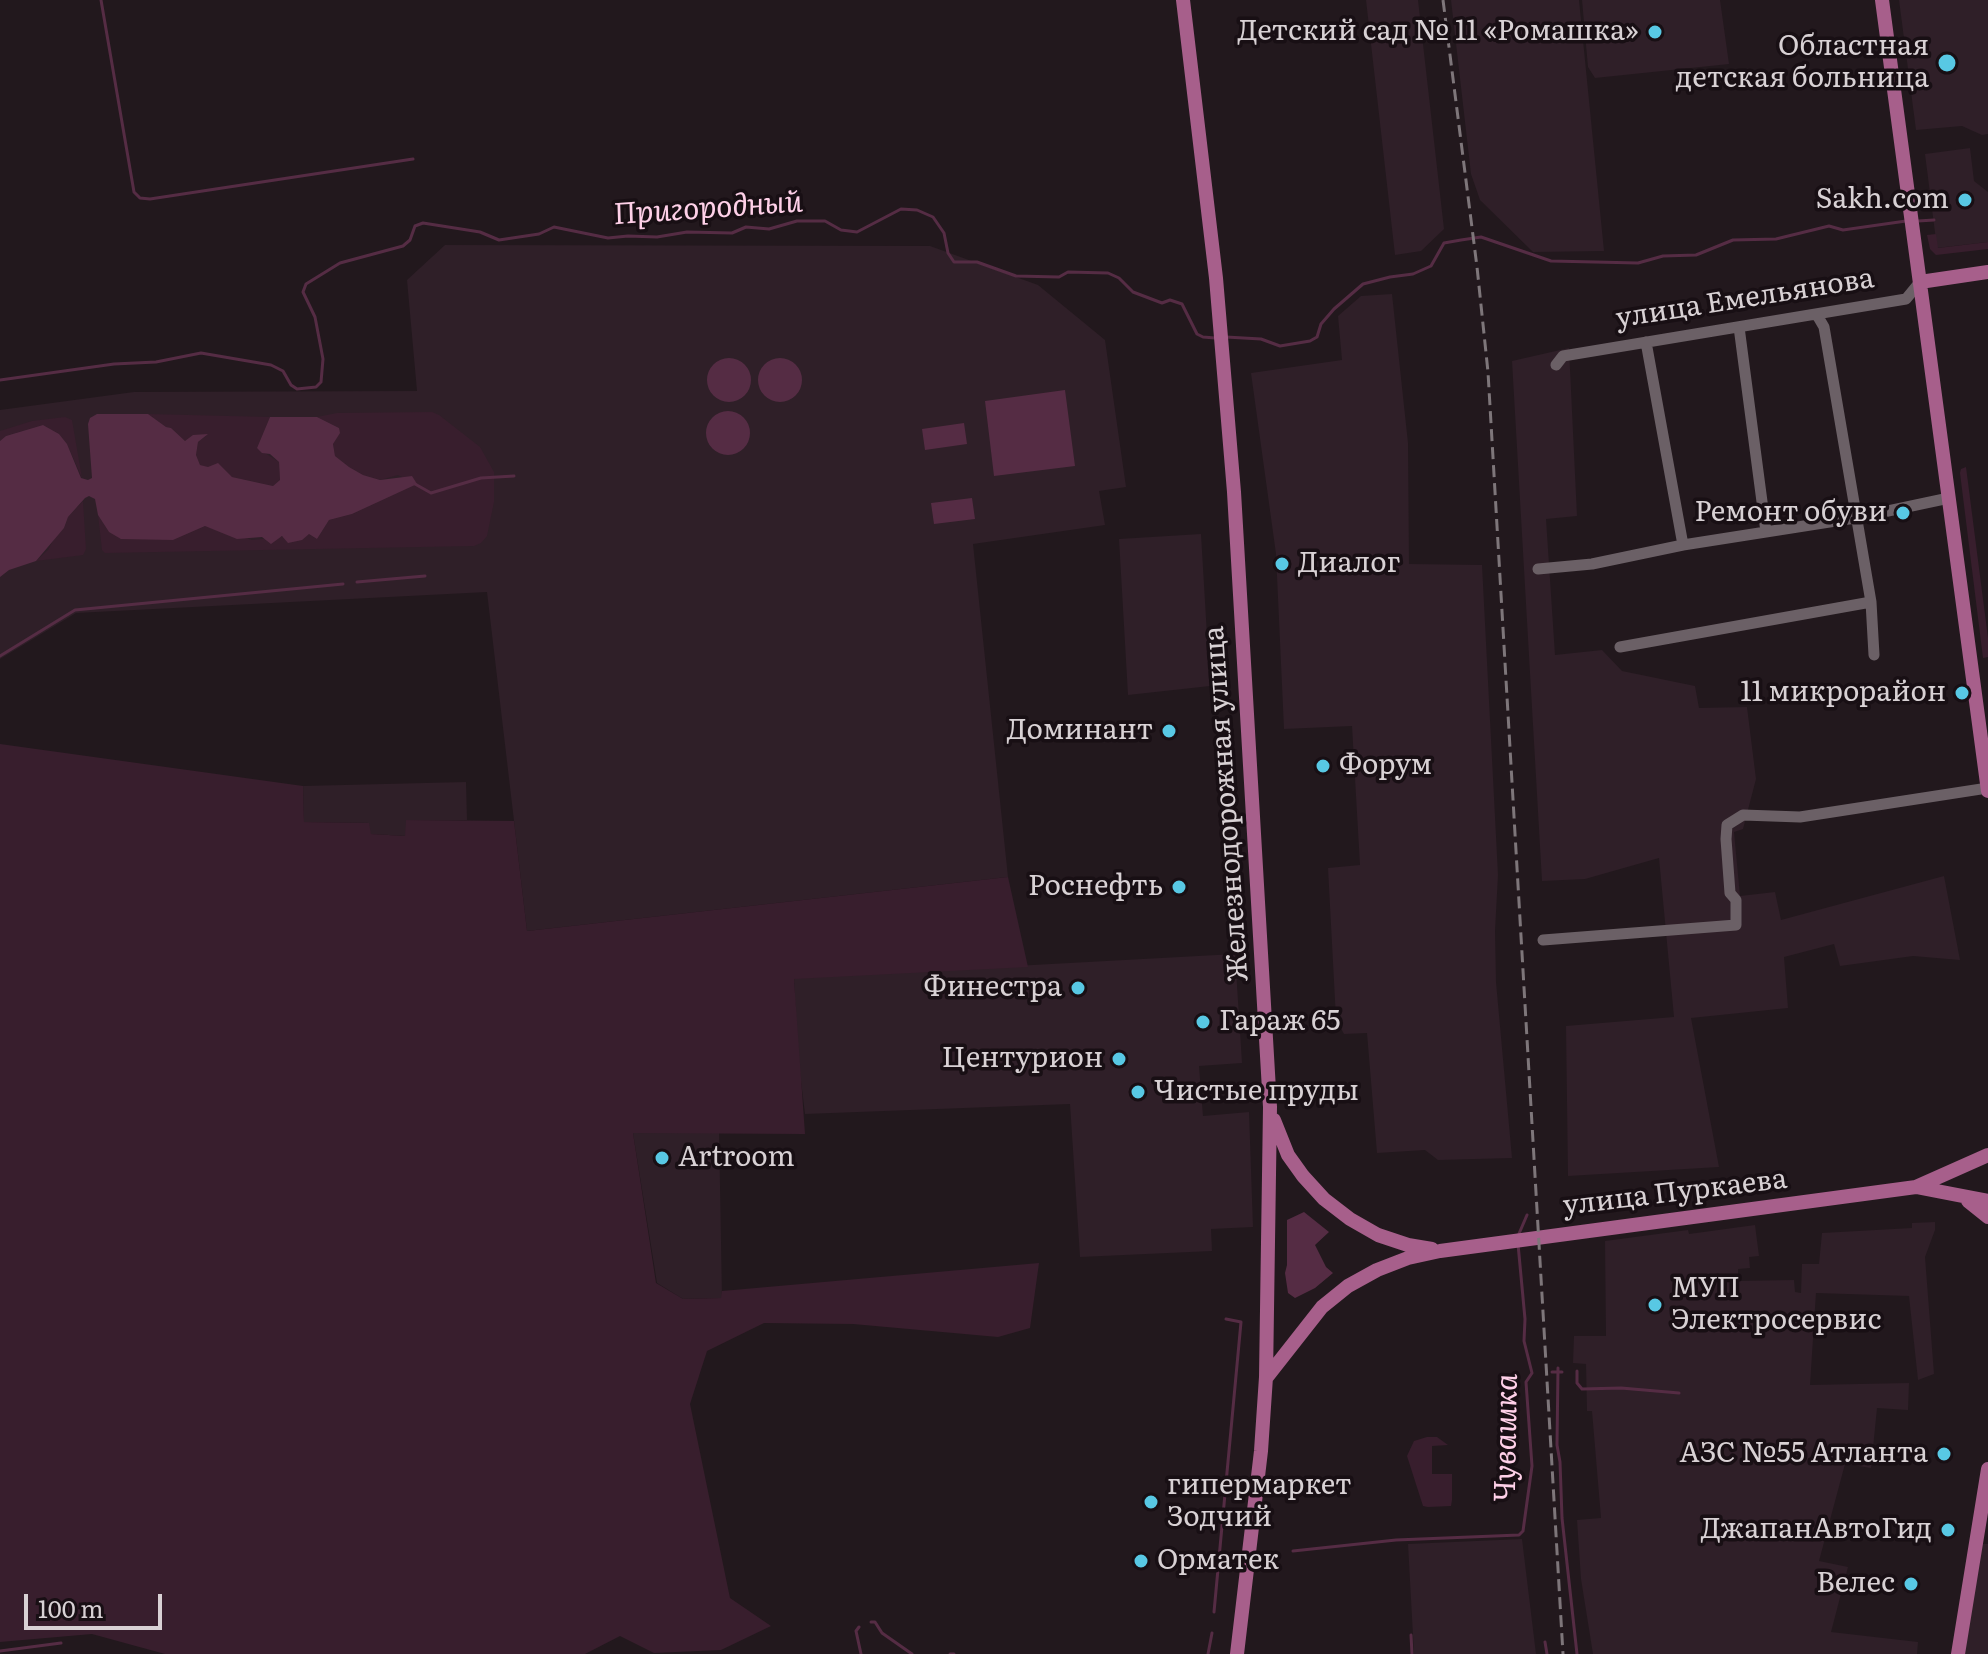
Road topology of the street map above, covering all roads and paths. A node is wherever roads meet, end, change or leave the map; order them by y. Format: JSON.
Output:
{"nodes":[{"id":1,"x":1183,"y":0,"type":"edge"},
{"id":2,"x":1882,"y":0,"type":"edge"},
{"id":3,"x":1988,"y":272,"type":"edge"},
{"id":4,"x":1920,"y":282,"type":"junction"},
{"id":5,"x":1817,"y":315,"type":"junction"},
{"id":6,"x":1739,"y":327,"type":"junction"},
{"id":7,"x":1646,"y":342,"type":"junction"},
{"id":8,"x":1556,"y":365,"type":"dead end"},
{"id":9,"x":1949,"y":498,"type":"junction"},
{"id":10,"x":1855,"y":518,"type":"junction"},
{"id":11,"x":1766,"y":532,"type":"junction"},
{"id":12,"x":1683,"y":545,"type":"junction"},
{"id":13,"x":1538,"y":569,"type":"dead end"},
{"id":14,"x":1871,"y":602,"type":"junction"},
{"id":15,"x":1620,"y":647,"type":"dead end"},
{"id":16,"x":1874,"y":655,"type":"dead end"},
{"id":17,"x":1988,"y":790,"type":"edge"},
{"id":18,"x":1543,"y":940,"type":"dead end"},
{"id":19,"x":1270,"y":1107,"type":"junction"},
{"id":20,"x":1988,"y":1155,"type":"edge"},
{"id":21,"x":1916,"y":1187,"type":"junction"},
{"id":22,"x":1937,"y":1191,"type":"junction"},
{"id":23,"x":1988,"y":1201,"type":"edge"},
{"id":24,"x":1988,"y":1217,"type":"edge"},
{"id":25,"x":1440,"y":1251,"type":"junction"},
{"id":26,"x":1266,"y":1377,"type":"junction"},
{"id":27,"x":1988,"y":1469,"type":"edge"},
{"id":28,"x":1237,"y":1654,"type":"edge"},
{"id":29,"x":1958,"y":1654,"type":"edge"}],
"edges":[{"from":1,"to":19,"type":"main road","name":"Железнодорожная улица"},
{"from":2,"to":4,"type":"main road"},
{"from":3,"to":4,"type":"main road","name":"улица Емельянова"},
{"from":4,"to":5,"type":"street","name":"улица Емельянова"},
{"from":4,"to":9,"type":"main road"},
{"from":5,"to":6,"type":"street","name":"улица Емельянова"},
{"from":5,"to":10,"type":"street"},
{"from":6,"to":7,"type":"street","name":"улица Емельянова"},
{"from":6,"to":11,"type":"street"},
{"from":7,"to":8,"type":"street","name":"улица Емельянова"},
{"from":7,"to":12,"type":"street"},
{"from":9,"to":10,"type":"street"},
{"from":9,"to":17,"type":"main road"},
{"from":10,"to":11,"type":"street"},
{"from":10,"to":14,"type":"street"},
{"from":11,"to":12,"type":"street"},
{"from":12,"to":13,"type":"street"},
{"from":14,"to":15,"type":"street"},
{"from":14,"to":16,"type":"street"},
{"from":17,"to":18,"type":"street"},
{"from":19,"to":25,"type":"main road"},
{"from":19,"to":26,"type":"main road","name":"Железнодорожная улица"},
{"from":20,"to":21,"type":"main road"},
{"from":21,"to":22,"type":"main road"},
{"from":21,"to":25,"type":"main road","name":"улица Пуркаева"},
{"from":22,"to":23,"type":"main road"},
{"from":22,"to":24,"type":"main road"},
{"from":25,"to":26,"type":"main road"},
{"from":26,"to":28,"type":"main road","name":"Железнодорожная улица"},
{"from":27,"to":29,"type":"main road"}]}
